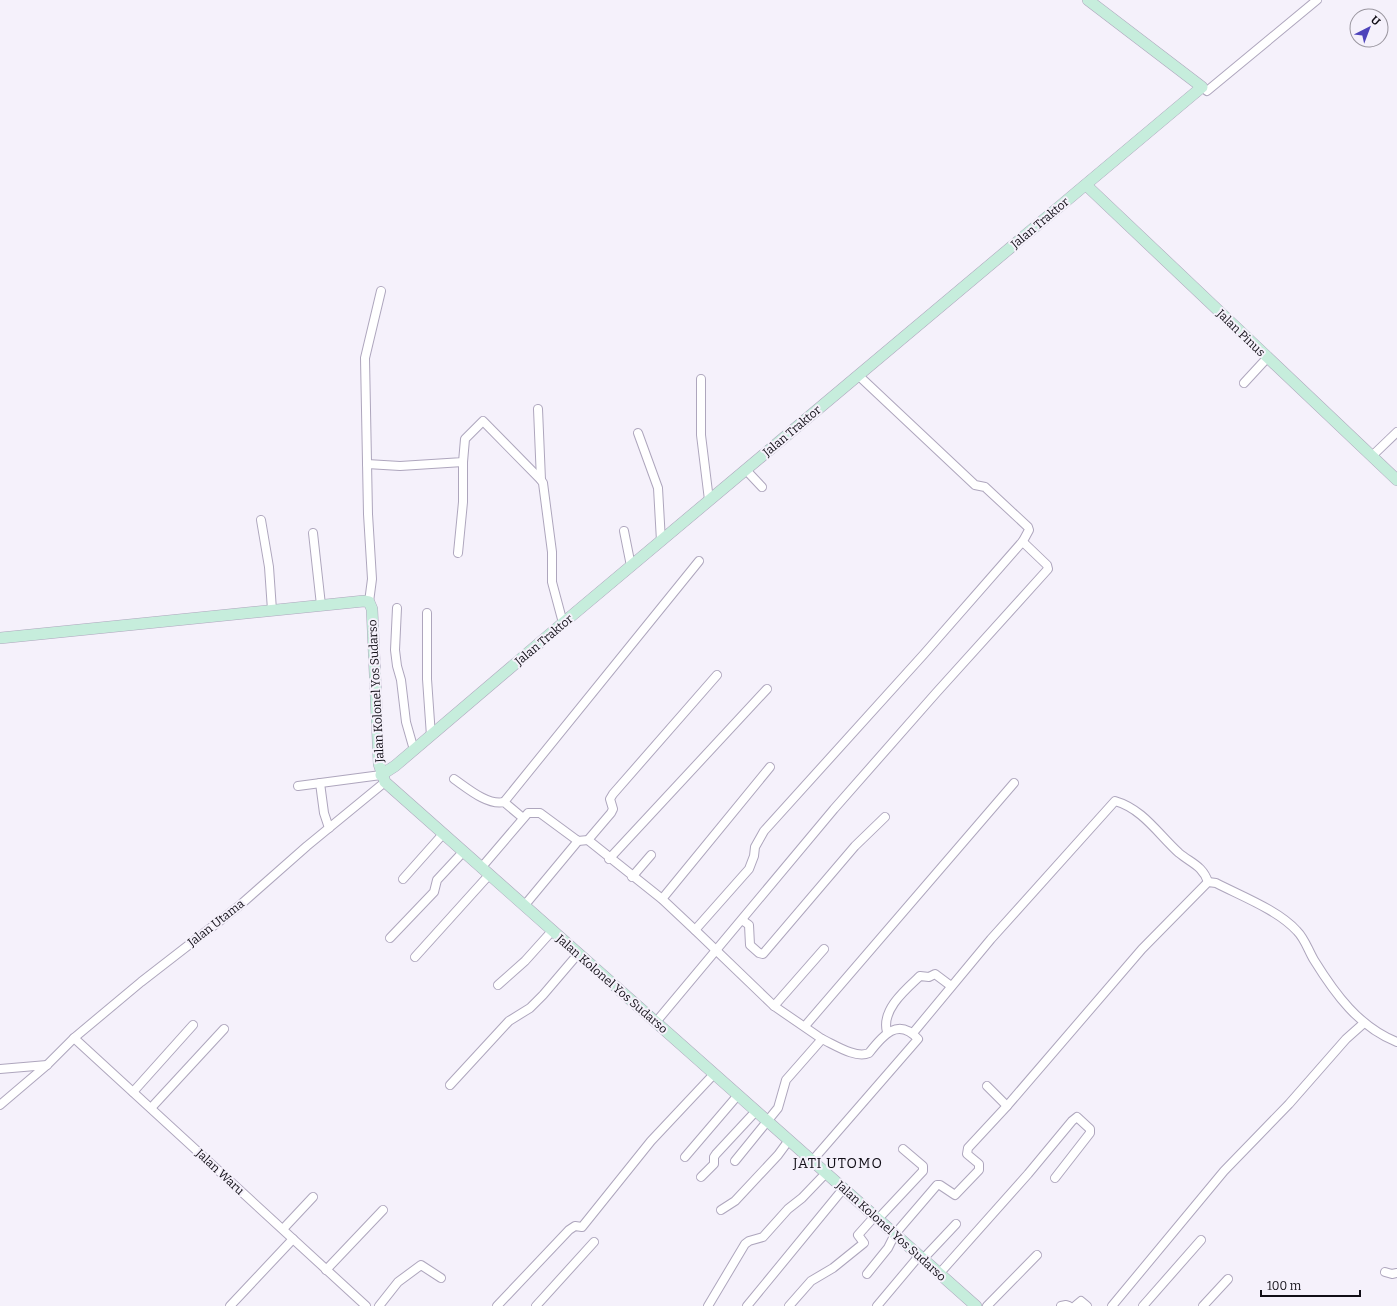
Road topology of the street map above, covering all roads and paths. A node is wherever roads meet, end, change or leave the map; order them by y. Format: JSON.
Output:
{"nodes":[{"id":1,"x":1088,"y":0,"type":"edge"},
{"id":2,"x":1317,"y":0,"type":"edge"},
{"id":3,"x":1202,"y":87,"type":"junction"},
{"id":4,"x":1086,"y":184,"type":"junction"},
{"id":5,"x":381,"y":291,"type":"dead end"},
{"id":6,"x":1268,"y":357,"type":"junction"},
{"id":7,"x":858,"y":375,"type":"junction"},
{"id":8,"x":701,"y":379,"type":"dead end"},
{"id":9,"x":1244,"y":383,"type":"dead end"},
{"id":10,"x":538,"y":409,"type":"dead end"},
{"id":11,"x":1397,"y":432,"type":"edge"},
{"id":12,"x":638,"y":433,"type":"dead end"},
{"id":13,"x":1372,"y":456,"type":"junction"},
{"id":14,"x":463,"y":462,"type":"junction"},
{"id":15,"x":367,"y":464,"type":"junction"},
{"id":16,"x":746,"y":470,"type":"junction"},
{"id":17,"x":541,"y":480,"type":"junction"},
{"id":18,"x":1397,"y":480,"type":"edge"},
{"id":19,"x":762,"y":487,"type":"dead end"},
{"id":20,"x":709,"y":500,"type":"junction"},
{"id":21,"x":261,"y":520,"type":"dead end"},
{"id":22,"x":624,"y":531,"type":"dead end"},
{"id":23,"x":313,"y":534,"type":"dead end"},
{"id":24,"x":1023,"y":540,"type":"junction"},
{"id":25,"x":661,"y":541,"type":"junction"},
{"id":26,"x":458,"y":553,"type":"dead end"},
{"id":27,"x":700,"y":561,"type":"dead end"},
{"id":28,"x":631,"y":566,"type":"junction"},
{"id":29,"x":369,"y":602,"type":"junction"},
{"id":30,"x":322,"y":605,"type":"junction"},
{"id":31,"x":397,"y":608,"type":"dead end"},
{"id":32,"x":272,"y":610,"type":"junction"},
{"id":33,"x":427,"y":613,"type":"dead end"},
{"id":34,"x":563,"y":623,"type":"junction"},
{"id":35,"x":0,"y":638,"type":"edge"},
{"id":36,"x":717,"y":675,"type":"dead end"},
{"id":37,"x":767,"y":689,"type":"dead end"},
{"id":38,"x":431,"y":736,"type":"junction"},
{"id":39,"x":414,"y":750,"type":"junction"},
{"id":40,"x":770,"y":767,"type":"dead end"},
{"id":41,"x":383,"y":779,"type":"junction"},
{"id":42,"x":454,"y":779,"type":"dead end"},
{"id":43,"x":320,"y":783,"type":"junction"},
{"id":44,"x":1014,"y":783,"type":"dead end"},
{"id":45,"x":298,"y":786,"type":"dead end"},
{"id":46,"x":504,"y":802,"type":"junction"},
{"id":47,"x":886,"y":817,"type":"dead end"},
{"id":48,"x":522,"y":818,"type":"junction"},
{"id":49,"x":329,"y":828,"type":"junction"},
{"id":50,"x":443,"y":834,"type":"junction"},
{"id":51,"x":588,"y":840,"type":"junction"},
{"id":52,"x":578,"y":841,"type":"junction"},
{"id":53,"x":463,"y":852,"type":"junction"},
{"id":54,"x":651,"y":855,"type":"dead end"},
{"id":55,"x":609,"y":859,"type":"junction"},
{"id":56,"x":485,"y":871,"type":"junction"},
{"id":57,"x":632,"y":877,"type":"junction"},
{"id":58,"x":403,"y":879,"type":"dead end"},
{"id":59,"x":1208,"y":882,"type":"junction"},
{"id":60,"x":662,"y":899,"type":"junction"},
{"id":61,"x":524,"y":906,"type":"junction"},
{"id":62,"x":742,"y":920,"type":"junction"},
{"id":63,"x":696,"y":930,"type":"junction"},
{"id":64,"x":552,"y":931,"type":"junction"},
{"id":65,"x":390,"y":938,"type":"dead end"},
{"id":66,"x":717,"y":949,"type":"junction"},
{"id":67,"x":824,"y":949,"type":"dead end"},
{"id":68,"x":578,"y":954,"type":"junction"},
{"id":69,"x":415,"y":957,"type":"dead end"},
{"id":70,"x":498,"y":985,"type":"dead end"},
{"id":71,"x":951,"y":986,"type":"junction"},
{"id":72,"x":774,"y":1006,"type":"junction"},
{"id":73,"x":656,"y":1022,"type":"junction"},
{"id":74,"x":1364,"y":1024,"type":"junction"},
{"id":75,"x":194,"y":1025,"type":"dead end"},
{"id":76,"x":805,"y":1026,"type":"junction"},
{"id":77,"x":224,"y":1028,"type":"dead end"},
{"id":78,"x":887,"y":1032,"type":"junction"},
{"id":79,"x":913,"y":1033,"type":"junction"},
{"id":80,"x":74,"y":1038,"type":"junction"},
{"id":81,"x":822,"y":1039,"type":"junction"},
{"id":82,"x":1397,"y":1042,"type":"edge"},
{"id":83,"x":47,"y":1065,"type":"junction"},
{"id":84,"x":0,"y":1069,"type":"edge"},
{"id":85,"x":714,"y":1074,"type":"junction"},
{"id":86,"x":450,"y":1085,"type":"dead end"},
{"id":87,"x":987,"y":1086,"type":"dead end"},
{"id":88,"x":133,"y":1092,"type":"junction"},
{"id":89,"x":738,"y":1095,"type":"junction"},
{"id":90,"x":0,"y":1105,"type":"edge"},
{"id":91,"x":1007,"y":1106,"type":"junction"},
{"id":92,"x":151,"y":1108,"type":"junction"},
{"id":93,"x":756,"y":1111,"type":"junction"},
{"id":94,"x":767,"y":1121,"type":"junction"},
{"id":95,"x":789,"y":1140,"type":"junction"},
{"id":96,"x":903,"y":1149,"type":"dead end"},
{"id":97,"x":685,"y":1157,"type":"dead end"},
{"id":98,"x":735,"y":1161,"type":"dead end"},
{"id":99,"x":812,"y":1161,"type":"junction"},
{"id":100,"x":826,"y":1173,"type":"junction"},
{"id":101,"x":701,"y":1177,"type":"dead end"},
{"id":102,"x":1055,"y":1178,"type":"dead end"},
{"id":103,"x":843,"y":1189,"type":"junction"},
{"id":104,"x":313,"y":1197,"type":"dead end"},
{"id":105,"x":383,"y":1210,"type":"dead end"},
{"id":106,"x":722,"y":1210,"type":"dead end"},
{"id":107,"x":876,"y":1218,"type":"junction"},
{"id":108,"x":956,"y":1224,"type":"dead end"},
{"id":109,"x":283,"y":1229,"type":"junction"},
{"id":110,"x":895,"y":1234,"type":"junction"},
{"id":111,"x":293,"y":1239,"type":"junction"},
{"id":112,"x":1201,"y":1240,"type":"dead end"},
{"id":113,"x":594,"y":1242,"type":"dead end"},
{"id":114,"x":1037,"y":1255,"type":"dead end"},
{"id":115,"x":921,"y":1257,"type":"junction"},
{"id":116,"x":326,"y":1270,"type":"junction"},
{"id":117,"x":1385,"y":1272,"type":"dead end"},
{"id":118,"x":1397,"y":1273,"type":"edge"},
{"id":119,"x":867,"y":1274,"type":"dead end"},
{"id":120,"x":939,"y":1274,"type":"junction"},
{"id":121,"x":441,"y":1278,"type":"dead end"},
{"id":122,"x":1228,"y":1279,"type":"dead end"},
{"id":123,"x":230,"y":1306,"type":"edge"},
{"id":124,"x":366,"y":1306,"type":"edge"},
{"id":125,"x":379,"y":1306,"type":"edge"},
{"id":126,"x":497,"y":1306,"type":"edge"},
{"id":127,"x":536,"y":1306,"type":"edge"},
{"id":128,"x":708,"y":1306,"type":"edge"},
{"id":129,"x":747,"y":1306,"type":"edge"},
{"id":130,"x":789,"y":1306,"type":"edge"},
{"id":131,"x":877,"y":1306,"type":"edge"},
{"id":132,"x":976,"y":1306,"type":"edge"},
{"id":133,"x":987,"y":1306,"type":"edge"},
{"id":134,"x":1061,"y":1306,"type":"edge"},
{"id":135,"x":1069,"y":1306,"type":"edge"},
{"id":136,"x":1075,"y":1306,"type":"edge"},
{"id":137,"x":1087,"y":1306,"type":"edge"},
{"id":138,"x":1112,"y":1306,"type":"edge"},
{"id":139,"x":1143,"y":1306,"type":"edge"},
{"id":140,"x":1203,"y":1306,"type":"edge"}],
"edges":[{"from":1,"to":3,"type":"street"},
{"from":2,"to":3,"type":"street"},
{"from":3,"to":4,"type":"street","name":"Jalan Traktor"},
{"from":4,"to":6,"type":"street","name":"Jalan Pinus"},
{"from":4,"to":7,"type":"street","name":"Jalan Traktor"},
{"from":5,"to":15,"type":"street"},
{"from":6,"to":9,"type":"street"},
{"from":6,"to":13,"type":"street","name":"Jalan Pinus"},
{"from":7,"to":16,"type":"street","name":"Jalan Traktor"},
{"from":7,"to":24,"type":"street"},
{"from":8,"to":20,"type":"street"},
{"from":10,"to":17,"type":"street"},
{"from":11,"to":13,"type":"street"},
{"from":12,"to":25,"type":"street"},
{"from":13,"to":18,"type":"street","name":"Jalan Pinus"},
{"from":14,"to":15,"type":"street"},
{"from":14,"to":17,"type":"street"},
{"from":14,"to":26,"type":"street"},
{"from":15,"to":29,"type":"street"},
{"from":16,"to":19,"type":"street"},
{"from":16,"to":20,"type":"street","name":"Jalan Traktor"},
{"from":17,"to":34,"type":"street"},
{"from":20,"to":25,"type":"street","name":"Jalan Traktor"},
{"from":21,"to":32,"type":"street"},
{"from":22,"to":28,"type":"street"},
{"from":23,"to":30,"type":"street"},
{"from":24,"to":62,"type":"street"},
{"from":24,"to":63,"type":"street"},
{"from":25,"to":28,"type":"street","name":"Jalan Traktor"},
{"from":27,"to":46,"type":"street"},
{"from":28,"to":34,"type":"street","name":"Jalan Traktor"},
{"from":29,"to":30,"type":"street"},
{"from":29,"to":41,"type":"street","name":"Jalan Kolonel Yos Sudarso"},
{"from":30,"to":32,"type":"street"},
{"from":31,"to":39,"type":"street"},
{"from":32,"to":35,"type":"street"},
{"from":33,"to":38,"type":"street"},
{"from":34,"to":38,"type":"street","name":"Jalan Traktor"},
{"from":36,"to":51,"type":"street"},
{"from":37,"to":55,"type":"street"},
{"from":38,"to":39,"type":"street","name":"Jalan Traktor"},
{"from":39,"to":41,"type":"street","name":"Jalan Traktor"},
{"from":40,"to":60,"type":"street"},
{"from":41,"to":43,"type":"street"},
{"from":41,"to":49,"type":"street","name":"Jalan Utama"},
{"from":41,"to":50,"type":"street","name":"Jalan Kolonel Yos Sudarso"},
{"from":42,"to":46,"type":"street"},
{"from":43,"to":45,"type":"street"},
{"from":43,"to":49,"type":"street"},
{"from":44,"to":76,"type":"street"},
{"from":46,"to":48,"type":"street"},
{"from":47,"to":62,"type":"street"},
{"from":48,"to":52,"type":"street"},
{"from":48,"to":56,"type":"street"},
{"from":49,"to":80,"type":"street","name":"Jalan Utama"},
{"from":50,"to":53,"type":"street","name":"Jalan Kolonel Yos Sudarso"},
{"from":50,"to":58,"type":"street"},
{"from":51,"to":52,"type":"street"},
{"from":51,"to":55,"type":"street"},
{"from":52,"to":61,"type":"street"},
{"from":53,"to":56,"type":"street","name":"Jalan Kolonel Yos Sudarso"},
{"from":53,"to":65,"type":"street"},
{"from":54,"to":57,"type":"street"},
{"from":55,"to":57,"type":"street"},
{"from":56,"to":61,"type":"street","name":"Jalan Kolonel Yos Sudarso"},
{"from":56,"to":69,"type":"street"},
{"from":57,"to":60,"type":"street"},
{"from":59,"to":71,"type":"street"},
{"from":59,"to":74,"type":"street"},
{"from":59,"to":91,"type":"street"},
{"from":60,"to":63,"type":"street"},
{"from":61,"to":64,"type":"street","name":"Jalan Kolonel Yos Sudarso"},
{"from":62,"to":66,"type":"street"},
{"from":63,"to":66,"type":"street"},
{"from":64,"to":68,"type":"street","name":"Jalan Kolonel Yos Sudarso"},
{"from":64,"to":70,"type":"street"},
{"from":66,"to":72,"type":"street"},
{"from":66,"to":73,"type":"street"},
{"from":67,"to":72,"type":"street"},
{"from":68,"to":73,"type":"street","name":"Jalan Kolonel Yos Sudarso"},
{"from":68,"to":86,"type":"street"},
{"from":71,"to":78,"type":"street"},
{"from":71,"to":79,"type":"street"},
{"from":72,"to":76,"type":"street"},
{"from":73,"to":85,"type":"street","name":"Jalan Kolonel Yos Sudarso"},
{"from":74,"to":82,"type":"street"},
{"from":74,"to":138,"type":"street"},
{"from":75,"to":88,"type":"street"},
{"from":76,"to":81,"type":"street"},
{"from":77,"to":92,"type":"street"},
{"from":78,"to":79,"type":"street"},
{"from":78,"to":81,"type":"street"},
{"from":79,"to":99,"type":"street"},
{"from":80,"to":83,"type":"street","name":"Jalan Utama"},
{"from":80,"to":88,"type":"street","name":"Jalan Waru"},
{"from":81,"to":94,"type":"street"},
{"from":83,"to":84,"type":"street"},
{"from":83,"to":90,"type":"street","name":"Jalan Utama"},
{"from":85,"to":89,"type":"street","name":"Jalan Kolonel Yos Sudarso"},
{"from":85,"to":126,"type":"street"},
{"from":87,"to":91,"type":"street"},
{"from":88,"to":92,"type":"street","name":"Jalan Waru"},
{"from":89,"to":93,"type":"street","name":"Jalan Kolonel Yos Sudarso"},
{"from":89,"to":97,"type":"street"},
{"from":91,"to":110,"type":"street"},
{"from":92,"to":109,"type":"street","name":"Jalan Waru"},
{"from":93,"to":94,"type":"street","name":"Jalan Kolonel Yos Sudarso"},
{"from":93,"to":101,"type":"street"},
{"from":94,"to":95,"type":"street","name":"Jalan Kolonel Yos Sudarso"},
{"from":94,"to":98,"type":"street"},
{"from":95,"to":99,"type":"street","name":"Jalan Kolonel Yos Sudarso"},
{"from":95,"to":106,"type":"street"},
{"from":96,"to":107,"type":"street"},
{"from":99,"to":100,"type":"street","name":"Jalan Kolonel Yos Sudarso"},
{"from":100,"to":103,"type":"street","name":"Jalan Kolonel Yos Sudarso"},
{"from":100,"to":128,"type":"street"},
{"from":102,"to":120,"type":"street"},
{"from":103,"to":107,"type":"street","name":"Jalan Kolonel Yos Sudarso"},
{"from":103,"to":129,"type":"street"},
{"from":104,"to":109,"type":"street"},
{"from":105,"to":116,"type":"street"},
{"from":107,"to":110,"type":"street","name":"Jalan Kolonel Yos Sudarso"},
{"from":107,"to":130,"type":"street"},
{"from":108,"to":115,"type":"street"},
{"from":109,"to":111,"type":"street","name":"Jalan Waru"},
{"from":110,"to":115,"type":"street","name":"Jalan Kolonel Yos Sudarso"},
{"from":110,"to":119,"type":"street"},
{"from":111,"to":116,"type":"street","name":"Jalan Waru"},
{"from":111,"to":123,"type":"street"},
{"from":112,"to":139,"type":"street"},
{"from":113,"to":127,"type":"street"},
{"from":114,"to":133,"type":"street"},
{"from":115,"to":120,"type":"street","name":"Jalan Kolonel Yos Sudarso"},
{"from":115,"to":131,"type":"street"},
{"from":116,"to":124,"type":"street","name":"Jalan Waru"},
{"from":117,"to":118,"type":"street"},
{"from":120,"to":132,"type":"street","name":"Jalan Kolonel Yos Sudarso"},
{"from":121,"to":125,"type":"street"},
{"from":122,"to":140,"type":"street"},
{"from":134,"to":135,"type":"street"},
{"from":136,"to":137,"type":"street"}]}
